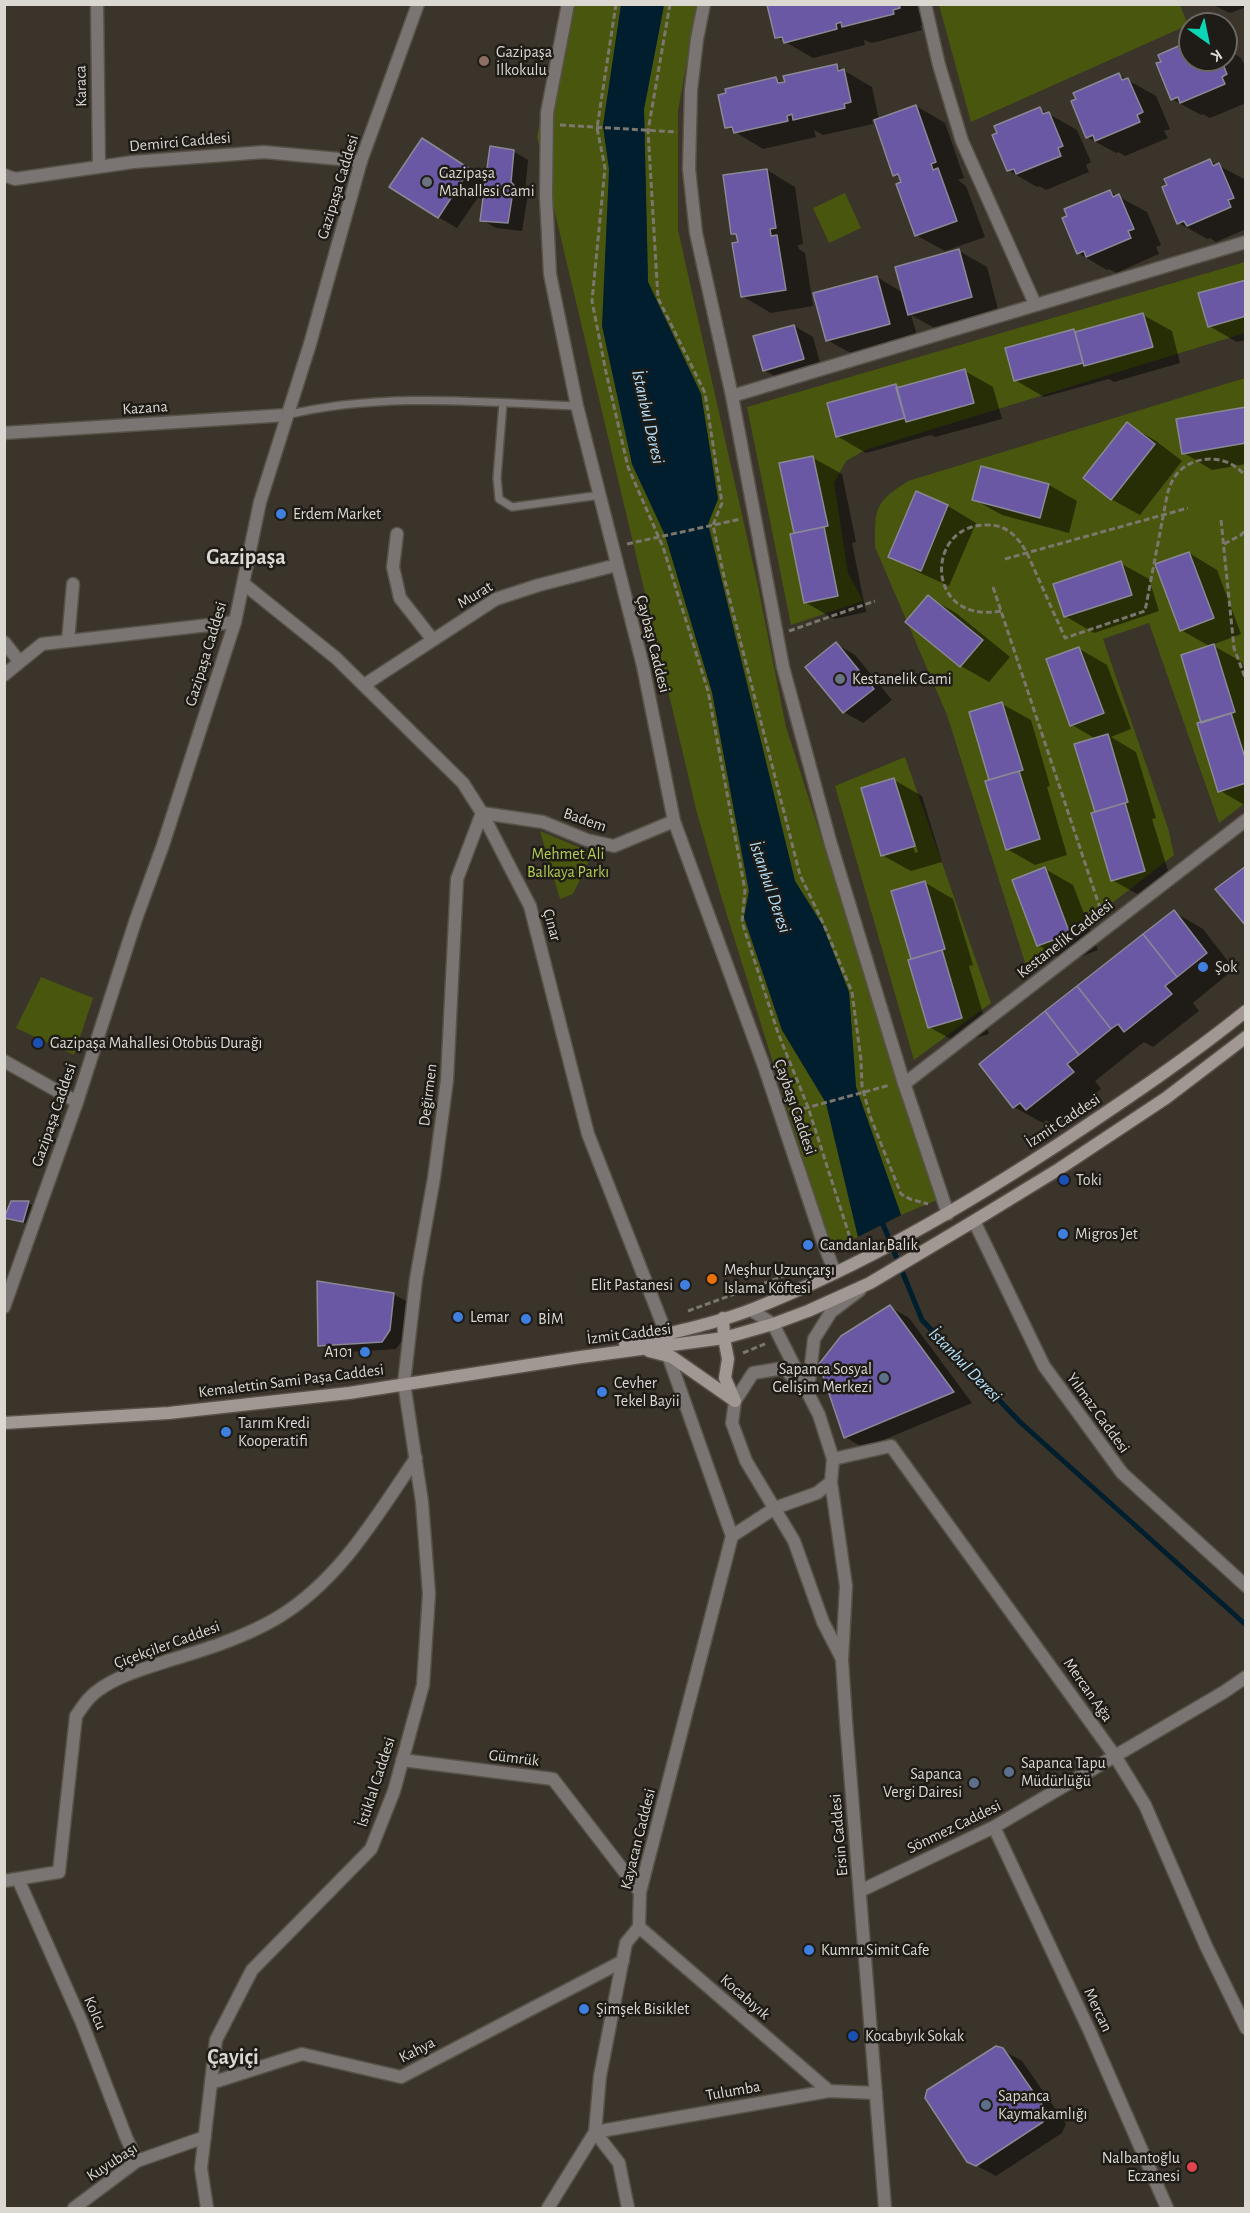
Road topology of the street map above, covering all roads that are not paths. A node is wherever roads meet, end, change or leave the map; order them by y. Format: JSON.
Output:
{"nodes":[{"id":1,"x":97,"y":4,"type":"edge"},
{"id":2,"x":418,"y":4,"type":"edge"},
{"id":3,"x":568,"y":4,"type":"edge"},
{"id":4,"x":704,"y":4,"type":"edge"},
{"id":5,"x":925,"y":4,"type":"edge"},
{"id":6,"x":361,"y":161,"type":"junction"},
{"id":7,"x":99,"y":167,"type":"junction"},
{"id":8,"x":4,"y":175,"type":"edge"},
{"id":9,"x":1245,"y":242,"type":"edge"},
{"id":10,"x":1035,"y":304,"type":"junction"},
{"id":11,"x":732,"y":396,"type":"junction"},
{"id":12,"x":503,"y":403,"type":"junction"},
{"id":13,"x":577,"y":406,"type":"junction"},
{"id":14,"x":287,"y":415,"type":"junction"},
{"id":15,"x":4,"y":434,"type":"edge"},
{"id":16,"x":601,"y":495,"type":"junction"},
{"id":17,"x":397,"y":534,"type":"dead end"},
{"id":18,"x":617,"y":565,"type":"junction"},
{"id":19,"x":73,"y":584,"type":"dead end"},
{"id":20,"x":244,"y":584,"type":"junction"},
{"id":21,"x":235,"y":622,"type":"junction"},
{"id":22,"x":433,"y":640,"type":"junction"},
{"id":23,"x":68,"y":641,"type":"junction"},
{"id":24,"x":4,"y":642,"type":"edge"},
{"id":25,"x":20,"y":661,"type":"junction"},
{"id":26,"x":4,"y":675,"type":"edge"},
{"id":27,"x":364,"y":685,"type":"junction"},
{"id":28,"x":482,"y":813,"type":"junction"},
{"id":29,"x":1245,"y":820,"type":"edge"},
{"id":30,"x":674,"y":821,"type":"junction"},
{"id":31,"x":1245,"y":1011,"type":"edge"},
{"id":32,"x":1245,"y":1037,"type":"edge"},
{"id":33,"x":4,"y":1061,"type":"edge"},
{"id":34,"x":903,"y":1082,"type":"junction"},
{"id":35,"x":77,"y":1102,"type":"junction"},
{"id":36,"x":948,"y":1214,"type":"junction"},
{"id":37,"x":974,"y":1221,"type":"junction"},
{"id":38,"x":835,"y":1273,"type":"junction"},
{"id":39,"x":870,"y":1283,"type":"junction"},
{"id":40,"x":4,"y":1307,"type":"edge"},
{"id":41,"x":751,"y":1310,"type":"junction"},
{"id":42,"x":723,"y":1318,"type":"junction"},
{"id":43,"x":773,"y":1324,"type":"junction"},
{"id":44,"x":666,"y":1333,"type":"junction"},
{"id":45,"x":724,"y":1338,"type":"junction"},
{"id":46,"x":641,"y":1348,"type":"junction"},
{"id":47,"x":668,"y":1355,"type":"junction"},
{"id":48,"x":581,"y":1357,"type":"junction"},
{"id":49,"x":404,"y":1383,"type":"junction"},
{"id":50,"x":808,"y":1392,"type":"junction"},
{"id":51,"x":735,"y":1401,"type":"junction"},
{"id":52,"x":4,"y":1423,"type":"edge"},
{"id":53,"x":416,"y":1458,"type":"junction"},
{"id":54,"x":834,"y":1459,"type":"junction"},
{"id":55,"x":831,"y":1482,"type":"junction"},
{"id":56,"x":775,"y":1508,"type":"junction"},
{"id":57,"x":732,"y":1536,"type":"junction"},
{"id":58,"x":1245,"y":1586,"type":"edge"},
{"id":59,"x":842,"y":1660,"type":"junction"},
{"id":60,"x":1245,"y":1677,"type":"edge"},
{"id":61,"x":1115,"y":1756,"type":"junction"},
{"id":62,"x":402,"y":1760,"type":"junction"},
{"id":63,"x":994,"y":1827,"type":"junction"},
{"id":64,"x":18,"y":1879,"type":"junction"},
{"id":65,"x":4,"y":1881,"type":"edge"},
{"id":66,"x":860,"y":1891,"type":"junction"},
{"id":67,"x":640,"y":1892,"type":"junction"},
{"id":68,"x":639,"y":1927,"type":"junction"},
{"id":69,"x":623,"y":1961,"type":"junction"},
{"id":70,"x":1245,"y":2028,"type":"edge"},
{"id":71,"x":211,"y":2083,"type":"junction"},
{"id":72,"x":829,"y":2091,"type":"junction"},
{"id":73,"x":876,"y":2093,"type":"junction"},
{"id":74,"x":595,"y":2132,"type":"junction"},
{"id":75,"x":205,"y":2138,"type":"junction"},
{"id":76,"x":137,"y":2161,"type":"junction"},
{"id":77,"x":74,"y":2208,"type":"edge"},
{"id":78,"x":207,"y":2208,"type":"edge"},
{"id":79,"x":548,"y":2208,"type":"edge"},
{"id":80,"x":627,"y":2208,"type":"edge"},
{"id":81,"x":885,"y":2208,"type":"edge"},
{"id":82,"x":1167,"y":2208,"type":"edge"}],
"edges":[{"from":1,"to":7,"type":"street","name":"Karaca"},
{"from":2,"to":6,"type":"street","name":"Gazipaşa Caddesi"},
{"from":3,"to":13,"type":"street","name":"Çaybaşı Caddesi"},
{"from":4,"to":11,"type":"street"},
{"from":5,"to":10,"type":"street"},
{"from":6,"to":7,"type":"street","name":"Demirci Caddesi"},
{"from":6,"to":14,"type":"street","name":"Gazipaşa Caddesi"},
{"from":7,"to":8,"type":"street","name":"Demirci Caddesi"},
{"from":9,"to":10,"type":"street"},
{"from":10,"to":11,"type":"street"},
{"from":11,"to":34,"type":"street"},
{"from":12,"to":13,"type":"lane"},
{"from":12,"to":14,"type":"lane"},
{"from":12,"to":16,"type":"lane"},
{"from":13,"to":16,"type":"street","name":"Çaybaşı Caddesi"},
{"from":14,"to":15,"type":"street","name":"Kazana"},
{"from":14,"to":20,"type":"street","name":"Gazipaşa Caddesi"},
{"from":16,"to":18,"type":"street","name":"Çaybaşı Caddesi"},
{"from":17,"to":22,"type":"street"},
{"from":18,"to":22,"type":"street","name":"Murat"},
{"from":18,"to":30,"type":"street","name":"Çaybaşı Caddesi"},
{"from":19,"to":23,"type":"street"},
{"from":20,"to":21,"type":"street","name":"Gazipaşa Caddesi"},
{"from":20,"to":27,"type":"street","name":"Çınar"},
{"from":21,"to":23,"type":"street"},
{"from":21,"to":35,"type":"street","name":"Gazipaşa Caddesi"},
{"from":22,"to":27,"type":"street","name":"Murat"},
{"from":23,"to":25,"type":"street"},
{"from":24,"to":25,"type":"street"},
{"from":25,"to":26,"type":"street"},
{"from":27,"to":28,"type":"street","name":"Çınar"},
{"from":28,"to":30,"type":"street","name":"Badem"},
{"from":28,"to":44,"type":"street","name":"Çınar"},
{"from":28,"to":49,"type":"street","name":"Değirmen"},
{"from":29,"to":34,"type":"street","name":"Kestanelik Caddesi"},
{"from":30,"to":38,"type":"street","name":"Çaybaşı Caddesi"},
{"from":31,"to":36,"type":"main road","name":"İzmit Caddesi"},
{"from":32,"to":37,"type":"main road","name":"İzmit Caddesi"},
{"from":33,"to":35,"type":"street"},
{"from":34,"to":36,"type":"street"},
{"from":35,"to":40,"type":"street","name":"Gazipaşa Caddesi"},
{"from":36,"to":38,"type":"main road","name":"İzmit Caddesi"},
{"from":37,"to":39,"type":"main road","name":"İzmit Caddesi"},
{"from":37,"to":58,"type":"street","name":"Yılmaz Caddesi"},
{"from":38,"to":41,"type":"main road","name":"İzmit Caddesi"},
{"from":39,"to":43,"type":"main road","name":"İzmit Caddesi"},
{"from":39,"to":50,"type":"street"},
{"from":41,"to":42,"type":"main road","name":"İzmit Caddesi"},
{"from":41,"to":43,"type":"street"},
{"from":42,"to":44,"type":"main road","name":"İzmit Caddesi"},
{"from":42,"to":45,"type":"main road"},
{"from":43,"to":45,"type":"main road","name":"İzmit Caddesi"},
{"from":43,"to":50,"type":"street"},
{"from":44,"to":48,"type":"main road","name":"İzmit Caddesi"},
{"from":45,"to":46,"type":"main road","name":"İzmit Caddesi"},
{"from":45,"to":51,"type":"main road"},
{"from":46,"to":47,"type":"main road"},
{"from":46,"to":48,"type":"main road","name":"İzmit Caddesi"},
{"from":47,"to":51,"type":"main road"},
{"from":47,"to":57,"type":"street"},
{"from":48,"to":49,"type":"main road","name":"Kemalettin Sami Paşa Caddesi"},
{"from":49,"to":52,"type":"main road","name":"Kemalettin Sami Paşa Caddesi"},
{"from":49,"to":53,"type":"street","name":"İstiklal Caddesi"},
{"from":50,"to":51,"type":"street"},
{"from":50,"to":54,"type":"street"},
{"from":51,"to":56,"type":"street"},
{"from":53,"to":62,"type":"street","name":"İstiklal Caddesi"},
{"from":53,"to":64,"type":"street","name":"Çiçekçiler Caddesi"},
{"from":54,"to":55,"type":"street","name":"Ersin Caddesi"},
{"from":54,"to":61,"type":"street","name":"Mercan Ağa"},
{"from":55,"to":56,"type":"street"},
{"from":55,"to":59,"type":"street","name":"Ersin Caddesi"},
{"from":56,"to":57,"type":"street"},
{"from":56,"to":59,"type":"street"},
{"from":57,"to":67,"type":"street","name":"Kayacan Caddesi"},
{"from":59,"to":66,"type":"street","name":"Ersin Caddesi"},
{"from":60,"to":61,"type":"street","name":"Sönmez Caddesi"},
{"from":61,"to":63,"type":"street","name":"Sönmez Caddesi"},
{"from":61,"to":70,"type":"street","name":"Mercan Ağa"},
{"from":62,"to":67,"type":"street","name":"Gümrük"},
{"from":62,"to":71,"type":"street","name":"İstiklal Caddesi"},
{"from":63,"to":66,"type":"street","name":"Sönmez Caddesi"},
{"from":63,"to":82,"type":"street","name":"Mercan"},
{"from":64,"to":65,"type":"street","name":"Çiçekçiler Caddesi"},
{"from":64,"to":76,"type":"street","name":"Kolcu"},
{"from":66,"to":73,"type":"street","name":"Ersin Caddesi"},
{"from":67,"to":68,"type":"street","name":"Kayacan Caddesi"},
{"from":68,"to":69,"type":"street","name":"Kayacan Caddesi"},
{"from":68,"to":72,"type":"street","name":"Kocabıyık"},
{"from":69,"to":71,"type":"street","name":"Kahya"},
{"from":69,"to":74,"type":"street","name":"Kayacan Caddesi"},
{"from":71,"to":75,"type":"street","name":"İstiklal Caddesi"},
{"from":72,"to":73,"type":"street","name":"Tulumba"},
{"from":72,"to":74,"type":"street","name":"Tulumba"},
{"from":73,"to":81,"type":"street","name":"Ersin Caddesi"},
{"from":74,"to":79,"type":"street","name":"Kayacan Caddesi"},
{"from":74,"to":80,"type":"street"},
{"from":75,"to":76,"type":"street","name":"Kuyubaşı"},
{"from":75,"to":78,"type":"street","name":"İstiklal Caddesi"},
{"from":76,"to":77,"type":"street","name":"Kuyubaşı"}]}
